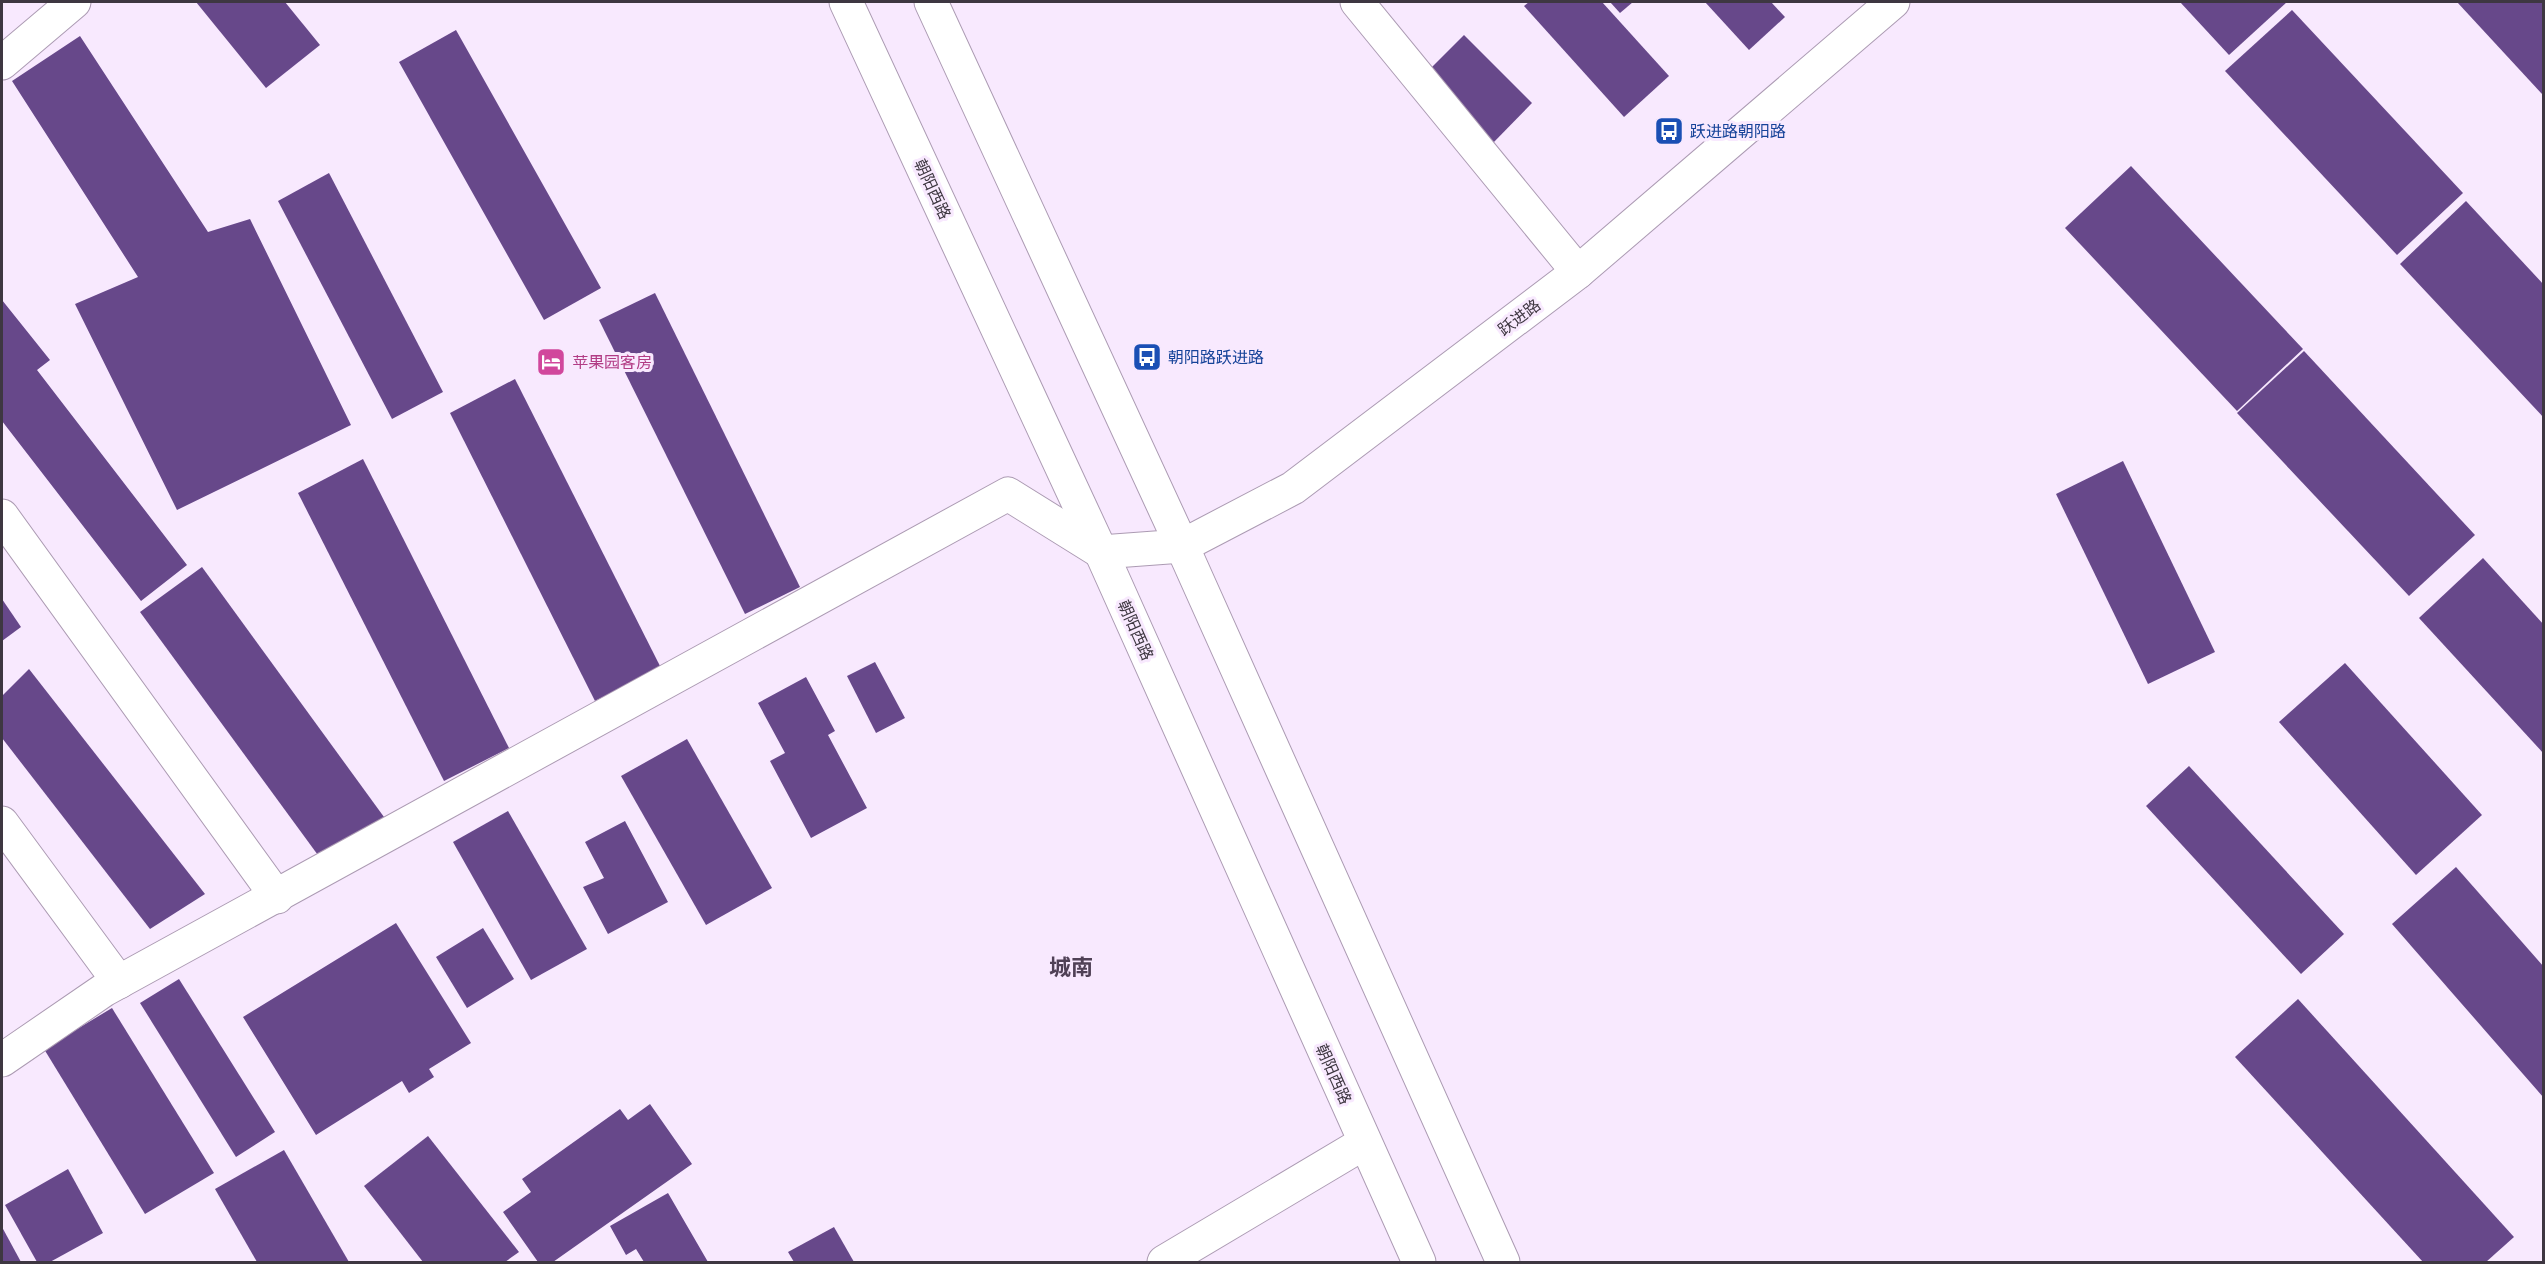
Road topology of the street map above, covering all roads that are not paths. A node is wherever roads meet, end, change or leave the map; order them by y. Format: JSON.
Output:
{"nodes":[{"id":1,"x":74,"y":2,"type":"edge"},
{"id":2,"x":846,"y":2,"type":"edge"},
{"id":3,"x":931,"y":2,"type":"edge"},
{"id":4,"x":1357,"y":2,"type":"edge"},
{"id":5,"x":1893,"y":2,"type":"edge"},
{"id":6,"x":2,"y":63,"type":"edge"},
{"id":7,"x":1578,"y":273,"type":"junction"},
{"id":8,"x":2,"y":516,"type":"edge"},
{"id":9,"x":1182,"y":546,"type":"junction"},
{"id":10,"x":1101,"y":552,"type":"junction"},
{"id":11,"x":2,"y":823,"type":"edge"},
{"id":12,"x":276,"y":897,"type":"junction"},
{"id":13,"x":119,"y":982,"type":"junction"},
{"id":14,"x":2,"y":1060,"type":"edge"},
{"id":15,"x":1364,"y":1143,"type":"junction"},
{"id":16,"x":1164,"y":1263,"type":"edge"},
{"id":17,"x":1419,"y":1263,"type":"edge"},
{"id":18,"x":1503,"y":1263,"type":"edge"}],
"edges":[{"from":1,"to":6,"type":"street"},
{"from":2,"to":10,"type":"street","name":"朝阳西路"},
{"from":3,"to":9,"type":"street"},
{"from":4,"to":7,"type":"street"},
{"from":5,"to":7,"type":"street","name":"跃进路"},
{"from":7,"to":9,"type":"street","name":"跃进路"},
{"from":8,"to":12,"type":"street"},
{"from":9,"to":10,"type":"street","name":"跃进路"},
{"from":9,"to":18,"type":"street"},
{"from":10,"to":12,"type":"street"},
{"from":10,"to":15,"type":"street","name":"朝阳西路"},
{"from":11,"to":13,"type":"street"},
{"from":12,"to":13,"type":"street"},
{"from":13,"to":14,"type":"street"},
{"from":15,"to":16,"type":"street"},
{"from":15,"to":17,"type":"street","name":"朝阳西路"}]}
